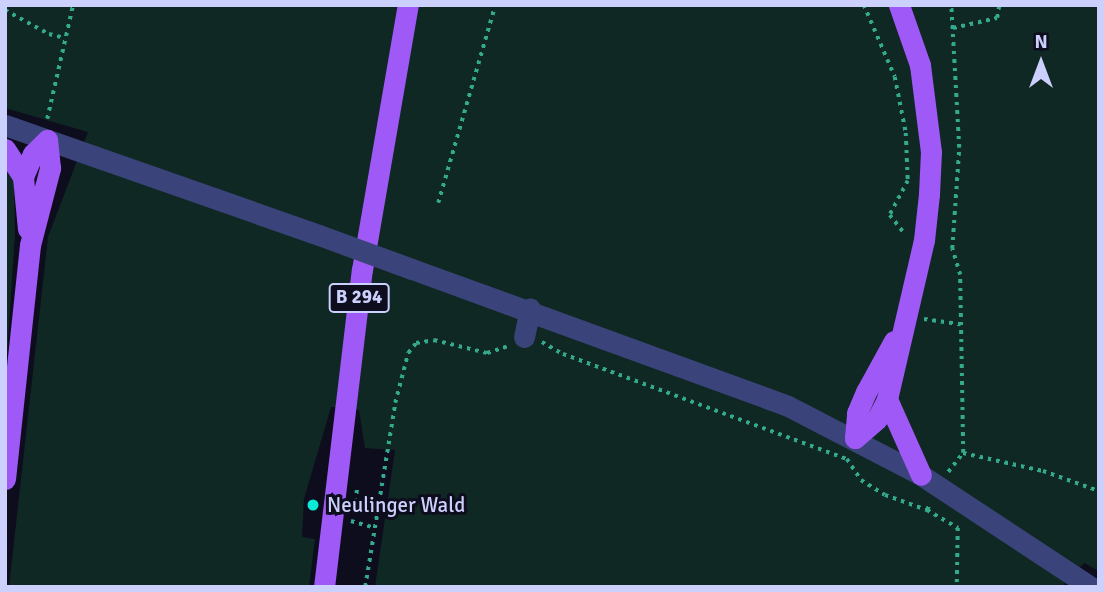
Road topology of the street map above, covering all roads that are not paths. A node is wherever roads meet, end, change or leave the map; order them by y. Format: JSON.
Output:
{"nodes":[{"id":1,"x":408,"y":5,"type":"edge"},
{"id":2,"x":899,"y":5,"type":"edge"},
{"id":3,"x":5,"y":125,"type":"edge"},
{"id":4,"x":47,"y":140,"type":"junction"},
{"id":5,"x":5,"y":149,"type":"edge"},
{"id":6,"x":23,"y":177,"type":"junction"},
{"id":7,"x":30,"y":245,"type":"junction"},
{"id":8,"x":530,"y":309,"type":"junction"},
{"id":9,"x":903,"y":321,"type":"junction"},
{"id":10,"x":524,"y":337,"type":"road end"},
{"id":11,"x":887,"y":400,"type":"junction"},
{"id":12,"x":855,"y":438,"type":"junction"},
{"id":13,"x":5,"y":479,"type":"edge"},
{"id":14,"x":929,"y":480,"type":"junction"},
{"id":15,"x":324,"y":587,"type":"edge"},
{"id":16,"x":1091,"y":587,"type":"edge"}],
"edges":[{"from":1,"to":15,"type":"main road","number":"B 294"},
{"from":2,"to":9,"type":"main road"},
{"from":3,"to":4,"type":"street"},
{"from":4,"to":6,"type":"main road"},
{"from":4,"to":7,"type":"main road"},
{"from":4,"to":8,"type":"street","bridge":true},
{"from":5,"to":6,"type":"main road"},
{"from":6,"to":7,"type":"main road"},
{"from":7,"to":13,"type":"main road"},
{"from":8,"to":10,"type":"street"},
{"from":8,"to":12,"type":"street"},
{"from":9,"to":11,"type":"main road"},
{"from":9,"to":12,"type":"main road"},
{"from":11,"to":12,"type":"main road"},
{"from":11,"to":14,"type":"main road"},
{"from":12,"to":14,"type":"street"},
{"from":14,"to":16,"type":"street"}]}
